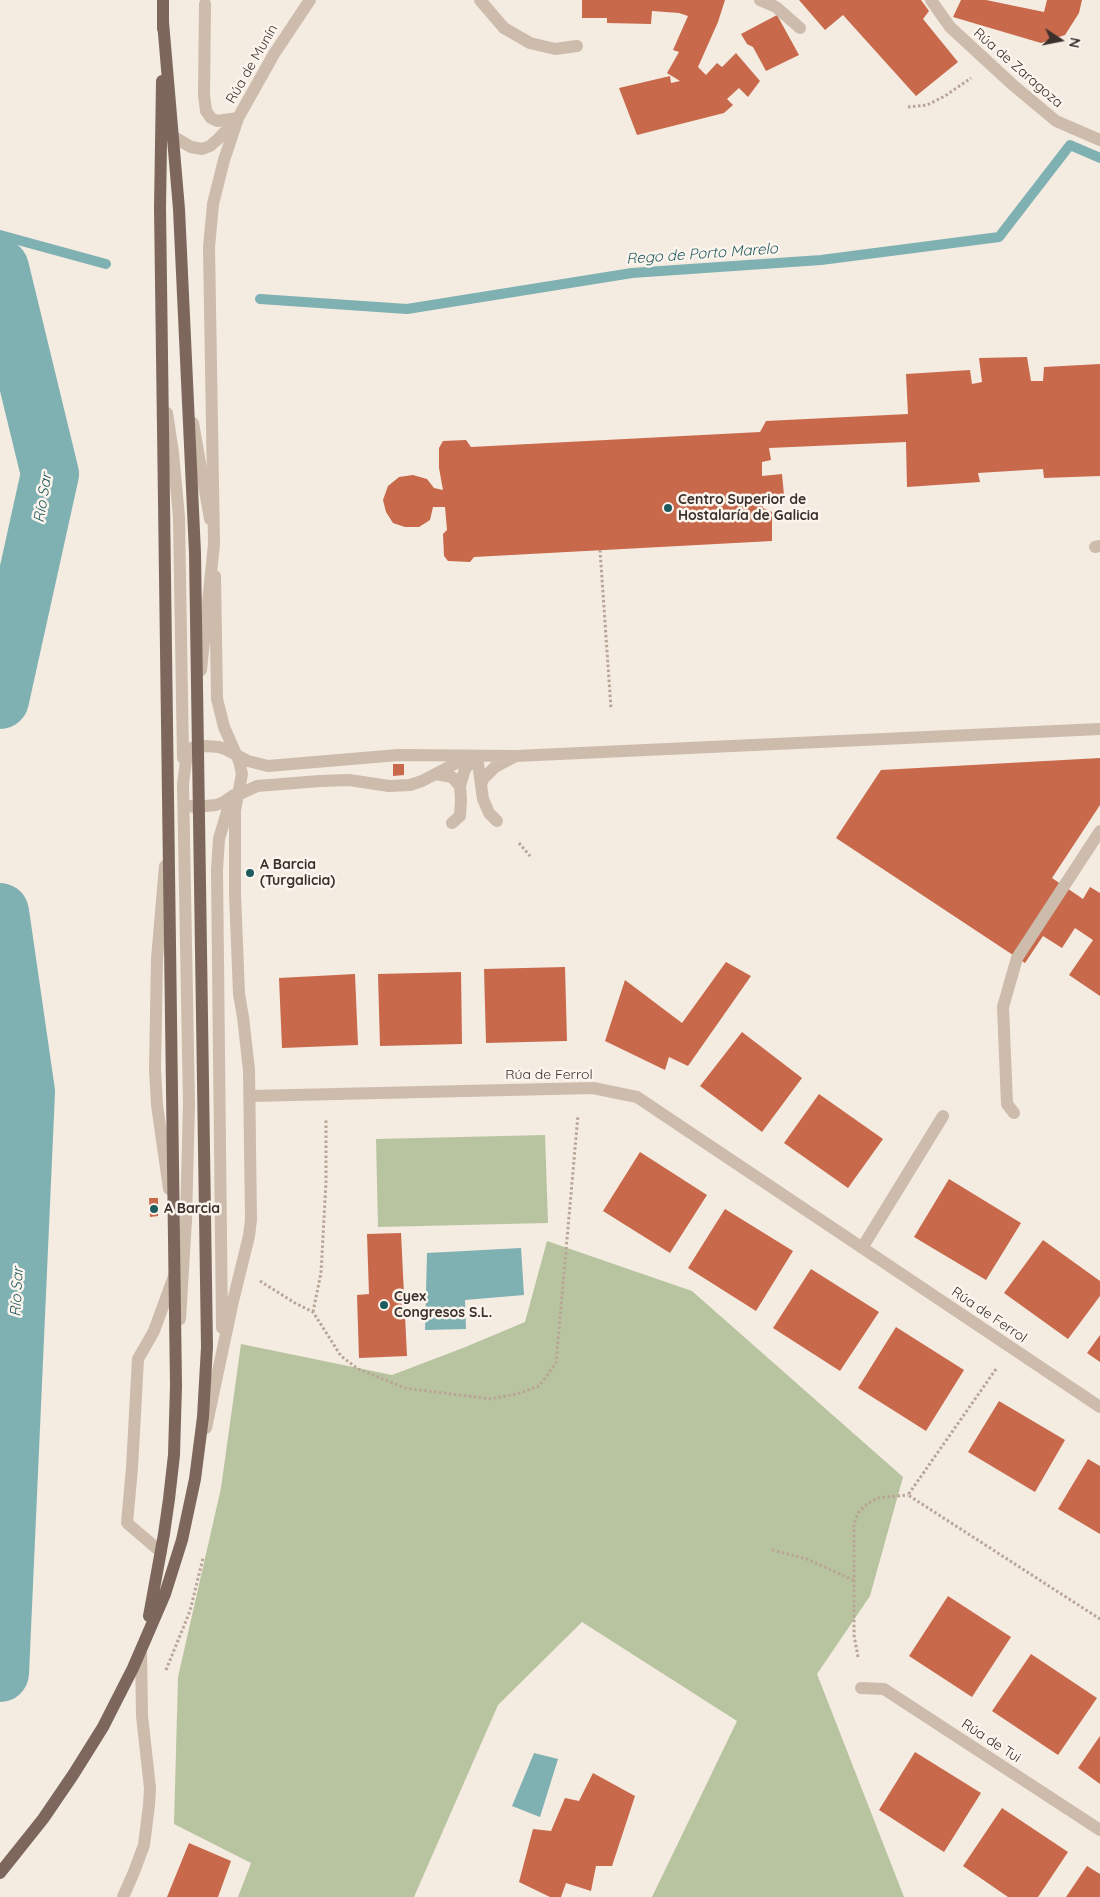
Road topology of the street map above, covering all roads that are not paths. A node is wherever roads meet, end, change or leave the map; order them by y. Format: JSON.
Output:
{"nodes":[{"id":1,"x":163,"y":0,"type":"edge"},
{"id":2,"x":310,"y":0,"type":"edge"},
{"id":3,"x":480,"y":0,"type":"edge"},
{"id":4,"x":760,"y":0,"type":"edge"},
{"id":5,"x":931,"y":0,"type":"edge"},
{"id":6,"x":205,"y":4,"type":"dead end"},
{"id":7,"x":163,"y":22,"type":"junction"},
{"id":8,"x":800,"y":28,"type":"dead end"},
{"id":9,"x":577,"y":46,"type":"dead end"},
{"id":10,"x":238,"y":118,"type":"junction"},
{"id":11,"x":174,"y":137,"type":"junction"},
{"id":12,"x":1100,"y":140,"type":"edge"},
{"id":13,"x":163,"y":387,"type":"junction"},
{"id":14,"x":188,"y":393,"type":"junction"},
{"id":15,"x":214,"y":544,"type":"junction"},
{"id":16,"x":198,"y":698,"type":"junction"},
{"id":17,"x":1100,"y":729,"type":"edge"},
{"id":18,"x":198,"y":746,"type":"junction"},
{"id":19,"x":236,"y":756,"type":"junction"},
{"id":20,"x":473,"y":756,"type":"junction"},
{"id":21,"x":516,"y":756,"type":"junction"},
{"id":22,"x":436,"y":774,"type":"junction"},
{"id":23,"x":183,"y":784,"type":"junction"},
{"id":24,"x":480,"y":785,"type":"junction"},
{"id":25,"x":460,"y":786,"type":"junction"},
{"id":26,"x":236,"y":793,"type":"junction"},
{"id":27,"x":200,"y":806,"type":"junction"},
{"id":28,"x":498,"y":821,"type":"dead end"},
{"id":29,"x":452,"y":823,"type":"dead end"},
{"id":30,"x":1100,"y":831,"type":"edge"},
{"id":31,"x":250,"y":1096,"type":"junction"},
{"id":32,"x":1014,"y":1113,"type":"dead end"},
{"id":33,"x":943,"y":1116,"type":"dead end"},
{"id":34,"x":862,"y":1248,"type":"junction"},
{"id":35,"x":174,"y":1276,"type":"junction"},
{"id":36,"x":222,"y":1351,"type":"junction"},
{"id":37,"x":176,"y":1386,"type":"junction"},
{"id":38,"x":1100,"y":1407,"type":"edge"},
{"id":39,"x":195,"y":1479,"type":"junction"},
{"id":40,"x":161,"y":1552,"type":"junction"},
{"id":41,"x":142,"y":1648,"type":"junction"},
{"id":42,"x":861,"y":1688,"type":"dead end"},
{"id":43,"x":1100,"y":1830,"type":"edge"},
{"id":44,"x":0,"y":1873,"type":"edge"},
{"id":45,"x":123,"y":1897,"type":"edge"}],
"edges":[{"from":1,"to":7,"type":"main road"},
{"from":2,"to":10,"type":"street","name":"Rúa de Munín"},
{"from":3,"to":9,"type":"street"},
{"from":4,"to":8,"type":"street"},
{"from":5,"to":12,"type":"street","name":"Rúa de Zaragoza"},
{"from":6,"to":10,"type":"street"},
{"from":7,"to":11,"type":"main road"},
{"from":7,"to":13,"type":"main road"},
{"from":10,"to":11,"type":"street"},
{"from":10,"to":15,"type":"street"},
{"from":11,"to":14,"type":"main road"},
{"from":13,"to":23,"type":"street"},
{"from":13,"to":35,"type":"main road"},
{"from":14,"to":15,"type":"street"},
{"from":14,"to":16,"type":"main road"},
{"from":15,"to":16,"type":"street"},
{"from":15,"to":19,"type":"street"},
{"from":16,"to":18,"type":"main road"},
{"from":17,"to":21,"type":"street"},
{"from":18,"to":19,"type":"street"},
{"from":18,"to":23,"type":"street"},
{"from":18,"to":27,"type":"main road"},
{"from":19,"to":20,"type":"street"},
{"from":19,"to":26,"type":"street"},
{"from":20,"to":21,"type":"street"},
{"from":20,"to":22,"type":"street"},
{"from":20,"to":24,"type":"street"},
{"from":20,"to":25,"type":"street"},
{"from":21,"to":24,"type":"street"},
{"from":22,"to":25,"type":"street"},
{"from":22,"to":26,"type":"street"},
{"from":23,"to":27,"type":"street"},
{"from":23,"to":37,"type":"street"},
{"from":24,"to":28,"type":"street"},
{"from":25,"to":29,"type":"street"},
{"from":26,"to":27,"type":"street"},
{"from":26,"to":31,"type":"street"},
{"from":26,"to":36,"type":"street"},
{"from":27,"to":39,"type":"main road"},
{"from":30,"to":32,"type":"street"},
{"from":31,"to":34,"type":"street","name":"Rúa de Ferrol"},
{"from":31,"to":36,"type":"street"},
{"from":33,"to":34,"type":"street"},
{"from":34,"to":38,"type":"street","name":"Rúa de Ferrol"},
{"from":35,"to":37,"type":"main road"},
{"from":35,"to":40,"type":"street"},
{"from":36,"to":39,"type":"street"},
{"from":37,"to":40,"type":"main road"},
{"from":39,"to":41,"type":"main road"},
{"from":40,"to":41,"type":"main road"},
{"from":41,"to":44,"type":"main road"},
{"from":41,"to":45,"type":"street"},
{"from":42,"to":43,"type":"street","name":"Rúa de Tui"}]}
